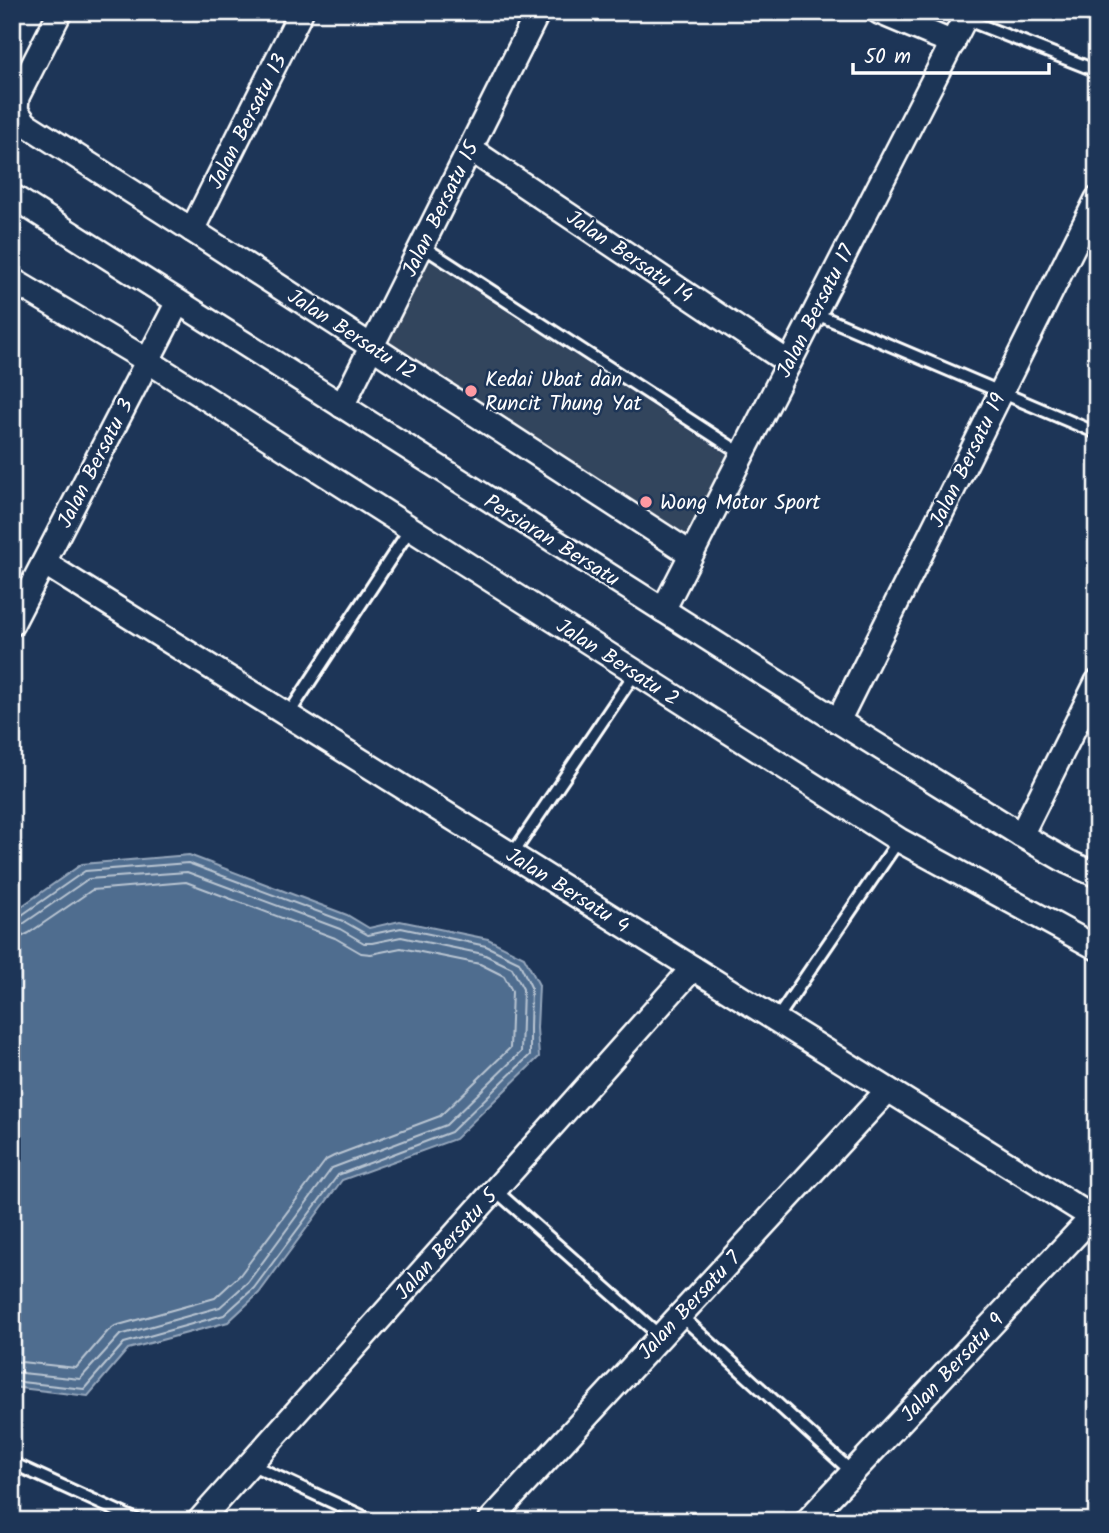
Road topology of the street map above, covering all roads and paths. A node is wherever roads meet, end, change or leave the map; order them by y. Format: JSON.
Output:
{"nodes":[{"id":1,"x":60,"y":12,"type":"edge"},
{"id":2,"x":301,"y":12,"type":"edge"},
{"id":3,"x":879,"y":12,"type":"edge"},
{"id":4,"x":967,"y":16,"type":"edge"},
{"id":5,"x":532,"y":17,"type":"edge"},
{"id":6,"x":953,"y":43,"type":"junction"},
{"id":7,"x":1097,"y":71,"type":"edge"},
{"id":8,"x":470,"y":149,"type":"junction"},
{"id":9,"x":12,"y":197,"type":"edge"},
{"id":10,"x":1097,"y":198,"type":"edge"},
{"id":11,"x":192,"y":230,"type":"junction"},
{"id":12,"x":422,"y":246,"type":"junction"},
{"id":13,"x":12,"y":280,"type":"edge"},
{"id":14,"x":178,"y":302,"type":"junction"},
{"id":15,"x":814,"y":313,"type":"junction"},
{"id":16,"x":372,"y":347,"type":"junction"},
{"id":17,"x":148,"y":361,"type":"junction"},
{"id":18,"x":789,"y":363,"type":"junction"},
{"id":19,"x":1000,"y":392,"type":"junction"},
{"id":20,"x":342,"y":406,"type":"junction"},
{"id":21,"x":1097,"y":433,"type":"edge"},
{"id":22,"x":742,"y":454,"type":"junction"},
{"id":23,"x":410,"y":529,"type":"junction"},
{"id":24,"x":691,"y":554,"type":"junction"},
{"id":25,"x":44,"y":563,"type":"junction"},
{"id":26,"x":663,"y":610,"type":"junction"},
{"id":27,"x":12,"y":624,"type":"edge"},
{"id":28,"x":635,"y":673,"type":"junction"},
{"id":29,"x":1097,"y":682,"type":"edge"},
{"id":30,"x":288,"y":715,"type":"junction"},
{"id":31,"x":838,"y":721,"type":"junction"},
{"id":32,"x":1021,"y":835,"type":"junction"},
{"id":33,"x":899,"y":840,"type":"junction"},
{"id":34,"x":512,"y":855,"type":"junction"},
{"id":35,"x":1097,"y":875,"type":"edge"},
{"id":36,"x":1097,"y":948,"type":"edge"},
{"id":37,"x":694,"y":968,"type":"junction"},
{"id":38,"x":776,"y":1020,"type":"junction"},
{"id":39,"x":888,"y":1090,"type":"junction"},
{"id":40,"x":495,"y":1190,"type":"junction"},
{"id":41,"x":1094,"y":1215,"type":"edge"},
{"id":42,"x":680,"y":1315,"type":"junction"},
{"id":43,"x":660,"y":1336,"type":"junction"},
{"id":44,"x":12,"y":1463,"type":"edge"},
{"id":45,"x":250,"y":1464,"type":"junction"},
{"id":46,"x":853,"y":1473,"type":"junction"},
{"id":47,"x":139,"y":1521,"type":"edge"},
{"id":48,"x":199,"y":1521,"type":"edge"},
{"id":49,"x":373,"y":1521,"type":"edge"},
{"id":50,"x":490,"y":1521,"type":"edge"},
{"id":51,"x":807,"y":1521,"type":"edge"}],
"edges":[{"from":1,"to":11,"type":"street","name":"Jalan Bersatu 12"},
{"from":2,"to":11,"type":"street","name":"Jalan Bersatu 13"},
{"from":3,"to":6,"type":"street"},
{"from":4,"to":6,"type":"street","name":"Jalan Bersatu 17"},
{"from":4,"to":7,"type":"lane"},
{"from":5,"to":8,"type":"street","name":"Jalan Bersatu 15"},
{"from":6,"to":15,"type":"street","name":"Jalan Bersatu 17"},
{"from":8,"to":12,"type":"street","name":"Jalan Bersatu 15"},
{"from":8,"to":18,"type":"street","name":"Jalan Bersatu 14"},
{"from":9,"to":14,"type":"street","name":"Persiaran Bersatu"},
{"from":10,"to":19,"type":"street","name":"Jalan Bersatu 19"},
{"from":11,"to":16,"type":"street","name":"Jalan Bersatu 12"},
{"from":12,"to":16,"type":"street","name":"Jalan Bersatu 15"},
{"from":12,"to":22,"type":"lane"},
{"from":13,"to":17,"type":"street","name":"Jalan Bersatu 2"},
{"from":14,"to":17,"type":"street","name":"Jalan Bersatu 3"},
{"from":14,"to":20,"type":"street","name":"Persiaran Bersatu"},
{"from":15,"to":18,"type":"street","name":"Jalan Bersatu 17"},
{"from":15,"to":19,"type":"lane"},
{"from":16,"to":20,"type":"street","name":"Jalan Bersatu 15"},
{"from":16,"to":24,"type":"street","name":"Jalan Bersatu 12"},
{"from":17,"to":23,"type":"street","name":"Jalan Bersatu 2"},
{"from":17,"to":25,"type":"street","name":"Jalan Bersatu 3"},
{"from":18,"to":22,"type":"street","name":"Jalan Bersatu 17"},
{"from":19,"to":21,"type":"lane"},
{"from":19,"to":31,"type":"street","name":"Jalan Bersatu 19"},
{"from":20,"to":26,"type":"street","name":"Persiaran Bersatu"},
{"from":22,"to":24,"type":"street","name":"Jalan Bersatu 17"},
{"from":23,"to":28,"type":"street","name":"Jalan Bersatu 2"},
{"from":23,"to":30,"type":"lane"},
{"from":24,"to":26,"type":"street","name":"Jalan Bersatu 17"},
{"from":25,"to":27,"type":"street","name":"Jalan Bersatu 3"},
{"from":25,"to":30,"type":"street","name":"Jalan Bersatu 4"},
{"from":26,"to":31,"type":"street","name":"Persiaran Bersatu"},
{"from":28,"to":33,"type":"street","name":"Jalan Bersatu 2"},
{"from":28,"to":34,"type":"lane"},
{"from":29,"to":32,"type":"street"},
{"from":30,"to":34,"type":"street","name":"Jalan Bersatu 4"},
{"from":31,"to":32,"type":"street","name":"Persiaran Bersatu"},
{"from":32,"to":35,"type":"street","name":"Persiaran Bersatu"},
{"from":33,"to":36,"type":"street","name":"Jalan Bersatu 2"},
{"from":33,"to":38,"type":"lane"},
{"from":34,"to":37,"type":"street","name":"Jalan Bersatu 4"},
{"from":37,"to":38,"type":"street","name":"Jalan Bersatu 4"},
{"from":37,"to":40,"type":"street","name":"Jalan Bersatu 5"},
{"from":38,"to":39,"type":"street","name":"Jalan Bersatu 4"},
{"from":39,"to":41,"type":"street","name":"Jalan Bersatu 4"},
{"from":39,"to":42,"type":"street","name":"Jalan Bersatu 7"},
{"from":40,"to":43,"type":"lane"},
{"from":40,"to":45,"type":"street","name":"Jalan Bersatu 5"},
{"from":41,"to":46,"type":"street","name":"Jalan Bersatu 9"},
{"from":42,"to":43,"type":"street","name":"Jalan Bersatu 7"},
{"from":42,"to":46,"type":"lane"},
{"from":43,"to":50,"type":"street","name":"Jalan Bersatu 7"},
{"from":44,"to":47,"type":"lane"},
{"from":45,"to":48,"type":"street","name":"Jalan Bersatu 5"},
{"from":45,"to":49,"type":"lane"},
{"from":46,"to":51,"type":"street","name":"Jalan Bersatu 9"}]}
